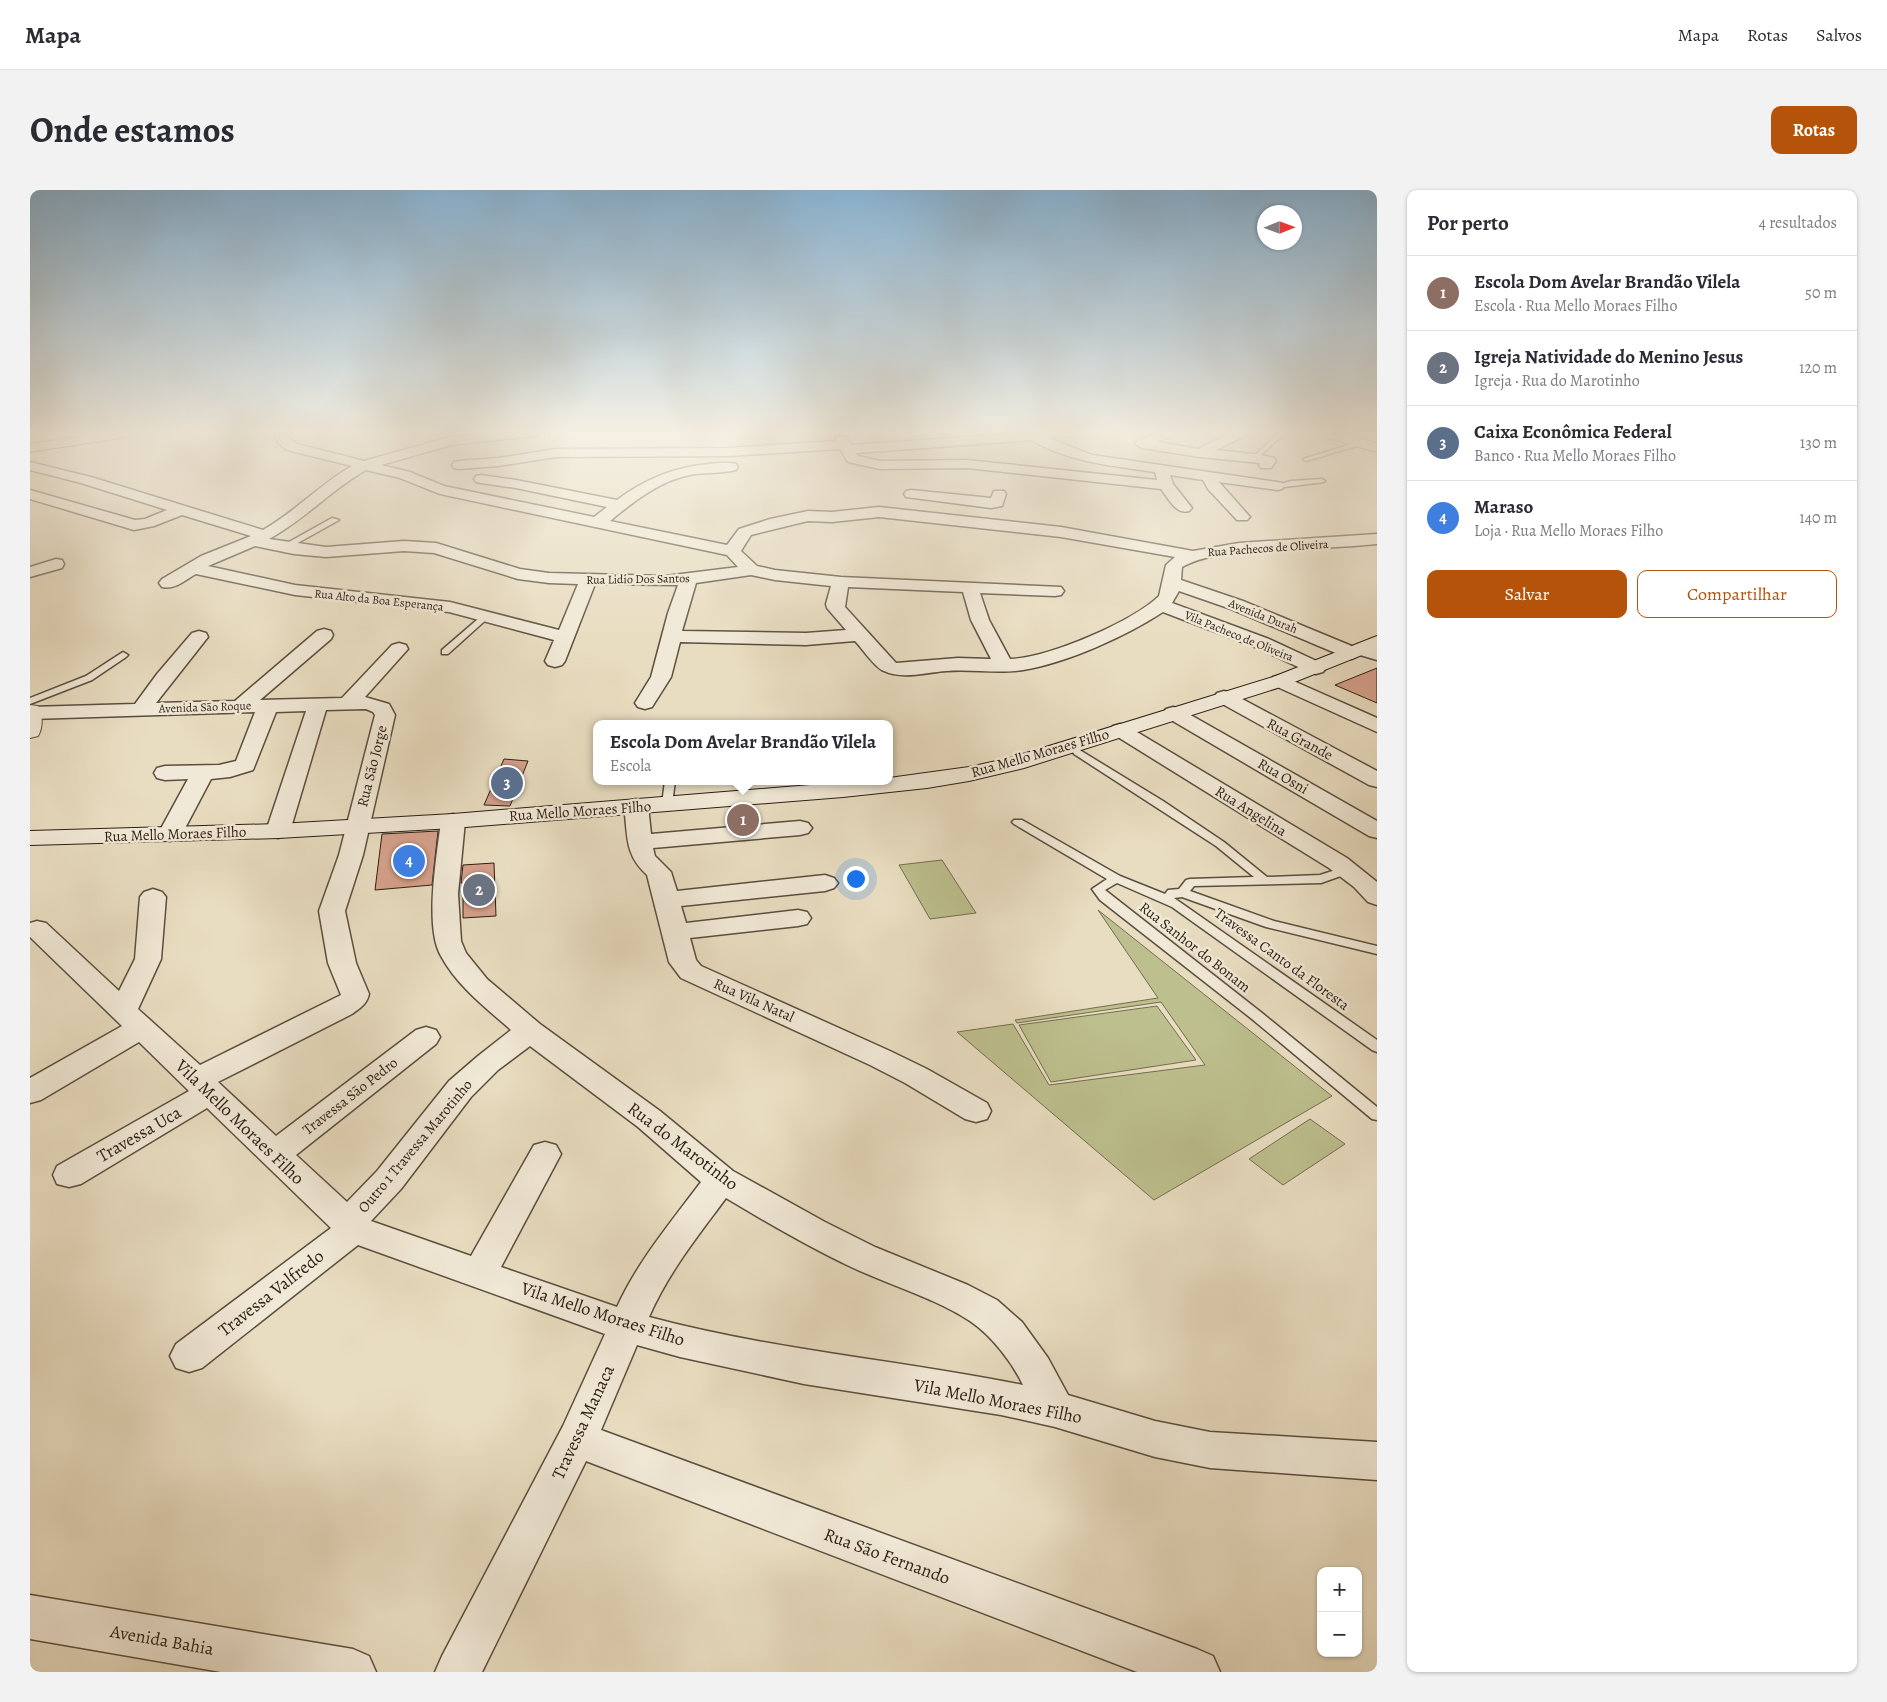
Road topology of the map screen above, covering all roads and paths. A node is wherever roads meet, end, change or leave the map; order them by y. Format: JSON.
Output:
{"nodes":[{"id":1,"x":55,"y":501,"type":"edge"},
{"id":2,"x":151,"y":501,"type":"edge"},
{"id":3,"x":314,"y":501,"type":"edge"},
{"id":4,"x":493,"y":501,"type":"edge"},
{"id":5,"x":600,"y":501,"type":"edge"},
{"id":6,"x":625,"y":501,"type":"edge"},
{"id":7,"x":927,"y":501,"type":"edge"},
{"id":8,"x":976,"y":501,"type":"edge"},
{"id":9,"x":997,"y":501,"type":"edge"},
{"id":10,"x":1179,"y":501,"type":"edge"},
{"id":11,"x":1227,"y":501,"type":"edge"},
{"id":12,"x":619,"y":505,"type":"junction"},
{"id":13,"x":1184,"y":508,"type":"dead end"},
{"id":14,"x":182,"y":510,"type":"junction"},
{"id":15,"x":918,"y":516,"type":"junction"},
{"id":16,"x":1242,"y":517,"type":"dead end"},
{"id":17,"x":336,"y":520,"type":"dead end"},
{"id":18,"x":597,"y":523,"type":"junction"},
{"id":19,"x":259,"y":538,"type":"junction"},
{"id":20,"x":1377,"y":539,"type":"edge"},
{"id":21,"x":284,"y":547,"type":"junction"},
{"id":22,"x":734,"y":551,"type":"junction"},
{"id":23,"x":1190,"y":555,"type":"junction"},
{"id":24,"x":56,"y":564,"type":"dead end"},
{"id":25,"x":192,"y":568,"type":"junction"},
{"id":26,"x":751,"y":570,"type":"junction"},
{"id":27,"x":30,"y":572,"type":"edge"},
{"id":28,"x":689,"y":579,"type":"junction"},
{"id":29,"x":588,"y":580,"type":"junction"},
{"id":30,"x":842,"y":582,"type":"junction"},
{"id":31,"x":168,"y":583,"type":"dead end"},
{"id":32,"x":1172,"y":583,"type":"junction"},
{"id":33,"x":970,"y":588,"type":"junction"},
{"id":34,"x":1056,"y":591,"type":"dead end"},
{"id":35,"x":1161,"y":605,"type":"junction"},
{"id":36,"x":485,"y":616,"type":"junction"},
{"id":37,"x":861,"y":635,"type":"junction"},
{"id":38,"x":324,"y":636,"type":"dead end"},
{"id":39,"x":673,"y":636,"type":"junction"},
{"id":40,"x":199,"y":637,"type":"dead end"},
{"id":41,"x":565,"y":638,"type":"junction"},
{"id":42,"x":399,"y":649,"type":"dead end"},
{"id":43,"x":1367,"y":650,"type":"edge"},
{"id":44,"x":445,"y":652,"type":"dead end"},
{"id":45,"x":123,"y":655,"type":"dead end"},
{"id":46,"x":555,"y":661,"type":"dead end"},
{"id":47,"x":1002,"y":664,"type":"junction"},
{"id":48,"x":1316,"y":668,"type":"junction"},
{"id":49,"x":1280,"y":680,"type":"junction"},
{"id":50,"x":1224,"y":697,"type":"junction"},
{"id":51,"x":348,"y":703,"type":"junction"},
{"id":52,"x":645,"y":703,"type":"dead end"},
{"id":53,"x":318,"y":704,"type":"junction"},
{"id":54,"x":241,"y":706,"type":"junction"},
{"id":55,"x":268,"y":706,"type":"junction"},
{"id":56,"x":380,"y":706,"type":"joint"},
{"id":57,"x":142,"y":709,"type":"junction"},
{"id":58,"x":30,"y":714,"type":"edge"},
{"id":59,"x":1181,"y":717,"type":"junction"},
{"id":60,"x":1377,"y":726,"type":"edge"},
{"id":61,"x":1120,"y":730,"type":"junction"},
{"id":62,"x":1073,"y":749,"type":"junction"},
{"id":63,"x":204,"y":771,"type":"junction"},
{"id":64,"x":166,"y":773,"type":"dead end"},
{"id":65,"x":1377,"y":780,"type":"edge"},
{"id":66,"x":669,"y":785,"type":"edge"},
{"id":67,"x":890,"y":785,"type":"edge"},
{"id":68,"x":893,"y":785,"type":"edge"},
{"id":69,"x":667,"y":804,"type":"junction"},
{"id":70,"x":636,"y":806,"type":"junction"},
{"id":71,"x":453,"y":821,"type":"junction"},
{"id":72,"x":1018,"y":822,"type":"dead end"},
{"id":73,"x":356,"y":826,"type":"junction"},
{"id":74,"x":800,"y":828,"type":"dead end"},
{"id":75,"x":278,"y":831,"type":"junction"},
{"id":76,"x":1377,"y":831,"type":"edge"},
{"id":77,"x":170,"y":834,"type":"junction"},
{"id":78,"x":30,"y":838,"type":"edge"},
{"id":79,"x":640,"y":842,"type":"junction"},
{"id":80,"x":1348,"y":870,"type":"junction"},
{"id":81,"x":1116,"y":879,"type":"junction"},
{"id":82,"x":1265,"y":881,"type":"junction"},
{"id":83,"x":825,"y":883,"type":"dead end"},
{"id":84,"x":1183,"y":893,"type":"junction"},
{"id":85,"x":153,"y":897,"type":"dead end"},
{"id":86,"x":1377,"y":897,"type":"edge"},
{"id":87,"x":668,"y":900,"type":"junction"},
{"id":88,"x":1168,"y":900,"type":"junction"},
{"id":89,"x":798,"y":918,"type":"dead end"},
{"id":90,"x":37,"y":929,"type":"dead end"},
{"id":91,"x":675,"y":932,"type":"junction"},
{"id":92,"x":1377,"y":950,"type":"edge"},
{"id":93,"x":132,"y":1020,"type":"junction"},
{"id":94,"x":530,"y":1031,"type":"junction"},
{"id":95,"x":426,"y":1037,"type":"dead end"},
{"id":96,"x":1377,"y":1047,"type":"edge"},
{"id":97,"x":202,"y":1087,"type":"junction"},
{"id":98,"x":30,"y":1092,"type":"edge"},
{"id":99,"x":976,"y":1111,"type":"dead end"},
{"id":100,"x":1377,"y":1115,"type":"edge"},
{"id":101,"x":545,"y":1154,"type":"dead end"},
{"id":102,"x":274,"y":1155,"type":"junction"},
{"id":103,"x":69,"y":1176,"type":"dead end"},
{"id":104,"x":721,"y":1180,"type":"junction"},
{"id":105,"x":350,"y":1227,"type":"junction"},
{"id":106,"x":480,"y":1273,"type":"junction"},
{"id":107,"x":626,"y":1326,"type":"junction"},
{"id":108,"x":189,"y":1356,"type":"dead end"},
{"id":109,"x":1055,"y":1409,"type":"junction"},
{"id":110,"x":577,"y":1439,"type":"junction"},
{"id":111,"x":1377,"y":1461,"type":"edge"},
{"id":112,"x":30,"y":1617,"type":"edge"},
{"id":113,"x":353,"y":1672,"type":"edge"},
{"id":114,"x":458,"y":1672,"type":"edge"},
{"id":115,"x":1198,"y":1672,"type":"edge"}],
"edges":[{"from":1,"to":14,"type":"street"},
{"from":2,"to":14,"type":"street"},
{"from":3,"to":19,"type":"street"},
{"from":4,"to":18,"type":"street"},
{"from":5,"to":12,"type":"street"},
{"from":6,"to":12,"type":"street"},
{"from":7,"to":15,"type":"street"},
{"from":8,"to":9,"type":"street"},
{"from":10,"to":13,"type":"street"},
{"from":11,"to":16,"type":"street"},
{"from":12,"to":18,"type":"street"},
{"from":14,"to":19,"type":"street"},
{"from":15,"to":22,"type":"street","name":"Rua Pachecos de Oliveira"},
{"from":15,"to":23,"type":"street","name":"Rua Pachecos de Oliveira"},
{"from":17,"to":21,"type":"lane"},
{"from":18,"to":22,"type":"street"},
{"from":19,"to":21,"type":"street","name":"Rua Lidio Dos Santos"},
{"from":19,"to":25,"type":"street"},
{"from":20,"to":23,"type":"street","name":"Rua Pachecos de Oliveira"},
{"from":21,"to":29,"type":"street","name":"Rua Lidio Dos Santos"},
{"from":22,"to":26,"type":"street"},
{"from":23,"to":32,"type":"street"},
{"from":24,"to":27,"type":"street"},
{"from":25,"to":31,"type":"street"},
{"from":25,"to":36,"type":"street","name":"Rua Alto da Boa Esperança"},
{"from":26,"to":28,"type":"street","name":"Rua Lidio Dos Santos"},
{"from":26,"to":30,"type":"street","name":"Rua Lidio Dos Santos"},
{"from":28,"to":29,"type":"street","name":"Rua Lidio Dos Santos"},
{"from":28,"to":39,"type":"street"},
{"from":29,"to":41,"type":"street"},
{"from":30,"to":33,"type":"street","name":"Rua Lidio Dos Santos"},
{"from":30,"to":37,"type":"street"},
{"from":32,"to":35,"type":"street"},
{"from":32,"to":43,"type":"street","name":"Avenida Durah"},
{"from":33,"to":34,"type":"street","name":"Rua Lidio Dos Santos"},
{"from":33,"to":47,"type":"street"},
{"from":35,"to":47,"type":"street"},
{"from":35,"to":48,"type":"street","name":"Vila Pacheco de Oliveira"},
{"from":36,"to":41,"type":"street","name":"Rua Alto da Boa Esperança"},
{"from":36,"to":44,"type":"lane"},
{"from":37,"to":39,"type":"street"},
{"from":37,"to":47,"type":"street"},
{"from":38,"to":54,"type":"street"},
{"from":39,"to":52,"type":"street"},
{"from":40,"to":57,"type":"street"},
{"from":41,"to":46,"type":"street"},
{"from":42,"to":51,"type":"street"},
{"from":43,"to":48,"type":"main road","name":"Rua Mello Moraes Filho"},
{"from":45,"to":58,"type":"lane"},
{"from":48,"to":49,"type":"main road","name":"Rua Mello Moraes Filho"},
{"from":49,"to":50,"type":"main road","name":"Rua Mello Moraes Filho"},
{"from":49,"to":60,"type":"street"},
{"from":50,"to":59,"type":"main road","name":"Rua Mello Moraes Filho"},
{"from":50,"to":65,"type":"street","name":"Rua Grande"},
{"from":51,"to":53,"type":"street","name":"Avenida São Roque"},
{"from":51,"to":56,"type":"street","name":"Avenida São Roque"},
{"from":53,"to":55,"type":"street","name":"Avenida São Roque"},
{"from":53,"to":75,"type":"street"},
{"from":54,"to":55,"type":"street","name":"Avenida São Roque"},
{"from":54,"to":57,"type":"street","name":"Avenida São Roque"},
{"from":55,"to":63,"type":"street"},
{"from":56,"to":73,"type":"street","name":"Rua São Jorge"},
{"from":57,"to":58,"type":"street","name":"Avenida São Roque"},
{"from":59,"to":61,"type":"main road","name":"Rua Mello Moraes Filho"},
{"from":59,"to":76,"type":"street","name":"Rua Osni"},
{"from":61,"to":62,"type":"main road","name":"Rua Mello Moraes Filho"},
{"from":61,"to":80,"type":"street","name":"Rua Angelina"},
{"from":62,"to":68,"type":"main road","name":"Rua Mello Moraes Filho"},
{"from":62,"to":82,"type":"lane"},
{"from":63,"to":64,"type":"street"},
{"from":63,"to":77,"type":"street"},
{"from":66,"to":69,"type":"lane"},
{"from":67,"to":69,"type":"main road","name":"Rua Mello Moraes Filho"},
{"from":69,"to":70,"type":"main road","name":"Rua Mello Moraes Filho"},
{"from":70,"to":71,"type":"main road","name":"Rua Mello Moraes Filho"},
{"from":70,"to":79,"type":"street","name":"Rua Vila Natal"},
{"from":71,"to":73,"type":"main road","name":"Rua Mello Moraes Filho"},
{"from":71,"to":94,"type":"street","name":"Rua do Marotinho"},
{"from":72,"to":81,"type":"lane"},
{"from":73,"to":75,"type":"main road","name":"Rua Mello Moraes Filho"},
{"from":73,"to":97,"type":"street","name":"Travessa Uca"},
{"from":74,"to":79,"type":"street"},
{"from":75,"to":77,"type":"main road","name":"Rua Mello Moraes Filho"},
{"from":77,"to":78,"type":"main road","name":"Rua Mello Moraes Filho"},
{"from":79,"to":87,"type":"street","name":"Rua Vila Natal"},
{"from":80,"to":82,"type":"lane","name":"Travessa Canto da Floresta"},
{"from":80,"to":86,"type":"street","name":"Rua Angelina"},
{"from":81,"to":88,"type":"lane","name":"Travessa Canto da Floresta"},
{"from":81,"to":100,"type":"lane","name":"Rua Sanhor do Bonam"},
{"from":82,"to":84,"type":"lane","name":"Travessa Canto da Floresta"},
{"from":83,"to":87,"type":"street"},
{"from":84,"to":88,"type":"lane"},
{"from":84,"to":92,"type":"lane"},
{"from":85,"to":93,"type":"street"},
{"from":87,"to":91,"type":"street","name":"Rua Vila Natal"},
{"from":88,"to":96,"type":"lane","name":"Travessa Canto da Floresta"},
{"from":89,"to":91,"type":"street"},
{"from":90,"to":93,"type":"street","name":"Vila Mello Moraes Filho"},
{"from":91,"to":99,"type":"street","name":"Rua Vila Natal"},
{"from":93,"to":97,"type":"street","name":"Vila Mello Moraes Filho"},
{"from":93,"to":98,"type":"street"},
{"from":94,"to":104,"type":"street","name":"Rua do Marotinho"},
{"from":94,"to":105,"type":"street","name":"Outro 1 Travessa Marotinho"},
{"from":95,"to":102,"type":"street","name":"Travessa São Pedro"},
{"from":97,"to":102,"type":"street","name":"Vila Mello Moraes Filho"},
{"from":97,"to":103,"type":"street","name":"Travessa Uca"},
{"from":101,"to":106,"type":"street"},
{"from":102,"to":105,"type":"street","name":"Vila Mello Moraes Filho"},
{"from":104,"to":107,"type":"street","name":"Travessa Manaca"},
{"from":104,"to":109,"type":"street","name":"Rua do Marotinho"},
{"from":105,"to":106,"type":"street","name":"Vila Mello Moraes Filho"},
{"from":105,"to":108,"type":"street","name":"Travessa Valfredo"},
{"from":106,"to":107,"type":"street","name":"Vila Mello Moraes Filho"},
{"from":107,"to":109,"type":"street","name":"Vila Mello Moraes Filho"},
{"from":107,"to":110,"type":"street","name":"Travessa Manaca"},
{"from":109,"to":111,"type":"street","name":"Vila Mello Moraes Filho"},
{"from":110,"to":114,"type":"street","name":"Travessa Manaca"},
{"from":110,"to":115,"type":"street","name":"Rua São Fernando"},
{"from":112,"to":113,"type":"street","name":"Avenida Bahia"}]}
